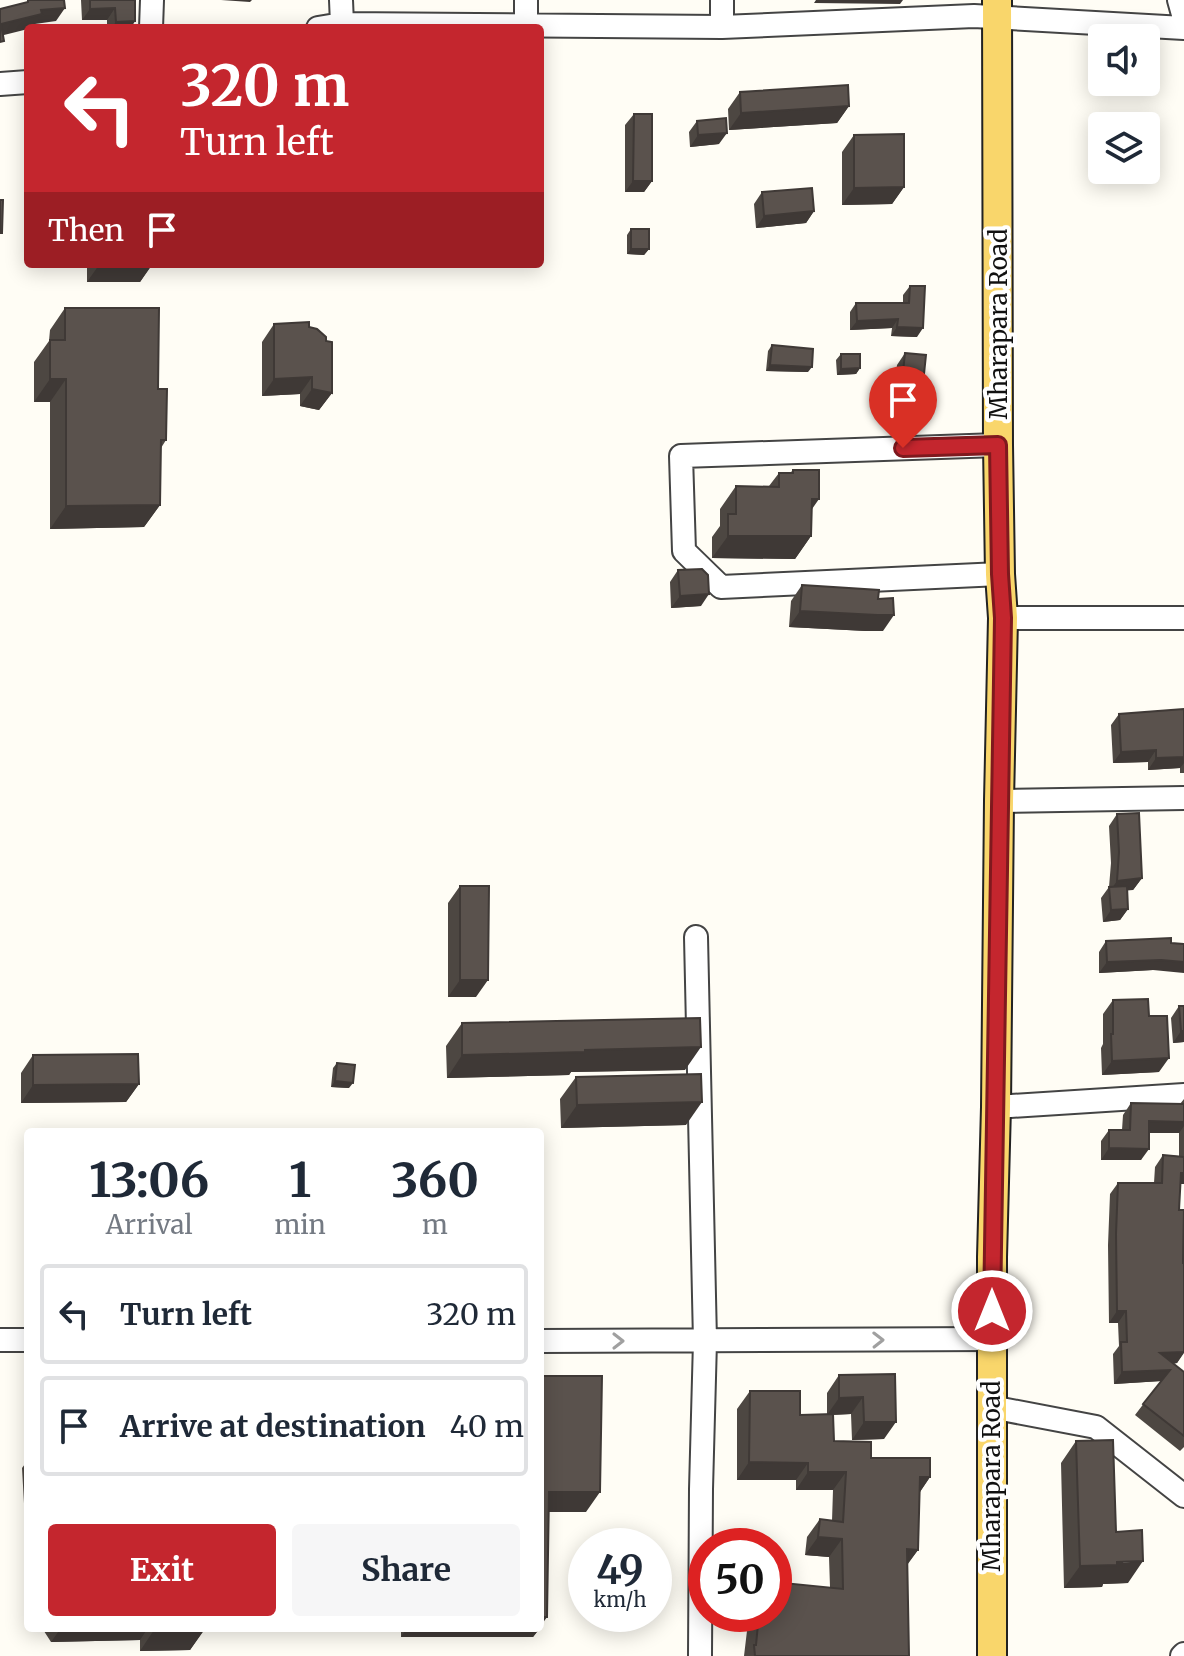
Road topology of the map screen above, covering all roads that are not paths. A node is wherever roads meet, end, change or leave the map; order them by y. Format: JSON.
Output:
{"nodes":[{"id":1,"x":152,"y":0,"type":"edge"},
{"id":2,"x":341,"y":0,"type":"edge"},
{"id":3,"x":526,"y":0,"type":"edge"},
{"id":4,"x":722,"y":0,"type":"edge"},
{"id":5,"x":1179,"y":0,"type":"edge"},
{"id":6,"x":941,"y":8,"type":"edge"},
{"id":7,"x":997,"y":8,"type":"edge"},
{"id":8,"x":1184,"y":18,"type":"edge"},
{"id":9,"x":151,"y":24,"type":"edge"},
{"id":10,"x":342,"y":24,"type":"edge"},
{"id":11,"x":526,"y":24,"type":"edge"},
{"id":12,"x":544,"y":25,"type":"edge"},
{"id":13,"x":722,"y":27,"type":"junction"},
{"id":14,"x":1184,"y":28,"type":"edge"},
{"id":15,"x":24,"y":82,"type":"edge"},
{"id":16,"x":0,"y":84,"type":"edge"},
{"id":17,"x":998,"y":445,"type":"junction"},
{"id":18,"x":1000,"y":574,"type":"junction"},
{"id":19,"x":1003,"y":618,"type":"junction"},
{"id":20,"x":1184,"y":618,"type":"edge"},
{"id":21,"x":1184,"y":798,"type":"edge"},
{"id":22,"x":999,"y":801,"type":"junction"},
{"id":23,"x":696,"y":937,"type":"dead end"},
{"id":24,"x":1184,"y":1095,"type":"edge"},
{"id":25,"x":996,"y":1107,"type":"junction"},
{"id":26,"x":992,"y":1339,"type":"junction"},
{"id":27,"x":0,"y":1340,"type":"edge"},
{"id":28,"x":24,"y":1340,"type":"edge"},
{"id":29,"x":544,"y":1341,"type":"edge"},
{"id":30,"x":705,"y":1341,"type":"junction"},
{"id":31,"x":991,"y":1407,"type":"junction"},
{"id":32,"x":1184,"y":1496,"type":"edge"},
{"id":33,"x":700,"y":1656,"type":"edge"},
{"id":34,"x":992,"y":1656,"type":"edge"}],
"edges":[{"from":1,"to":9,"type":"street"},
{"from":2,"to":10,"type":"street"},
{"from":3,"to":11,"type":"street"},
{"from":4,"to":13,"type":"street"},
{"from":5,"to":8,"type":"street"},
{"from":6,"to":7,"type":"street"},
{"from":6,"to":13,"type":"street"},
{"from":7,"to":14,"type":"street"},
{"from":7,"to":17,"type":"main road","name":"Mharapara Road"},
{"from":12,"to":13,"type":"street"},
{"from":15,"to":16,"type":"street"},
{"from":17,"to":18,"type":"main road","name":"Mharapara Road"},
{"from":17,"to":18,"type":"street"},
{"from":18,"to":19,"type":"main road","name":"Mharapara Road"},
{"from":19,"to":20,"type":"street"},
{"from":19,"to":22,"type":"main road","name":"Mharapara Road"},
{"from":21,"to":22,"type":"street"},
{"from":22,"to":25,"type":"main road","name":"Mharapara Road"},
{"from":23,"to":30,"type":"street"},
{"from":24,"to":25,"type":"street"},
{"from":25,"to":26,"type":"main road","name":"Mharapara Road"},
{"from":30,"to":26,"type":"street","one_way":true},
{"from":26,"to":31,"type":"main road","name":"Mharapara Road"},
{"from":27,"to":28,"type":"street"},
{"from":29,"to":30,"type":"street","one_way":true},
{"from":30,"to":33,"type":"street"},
{"from":31,"to":32,"type":"street"},
{"from":31,"to":34,"type":"main road","name":"Mharapara Road"}]}
